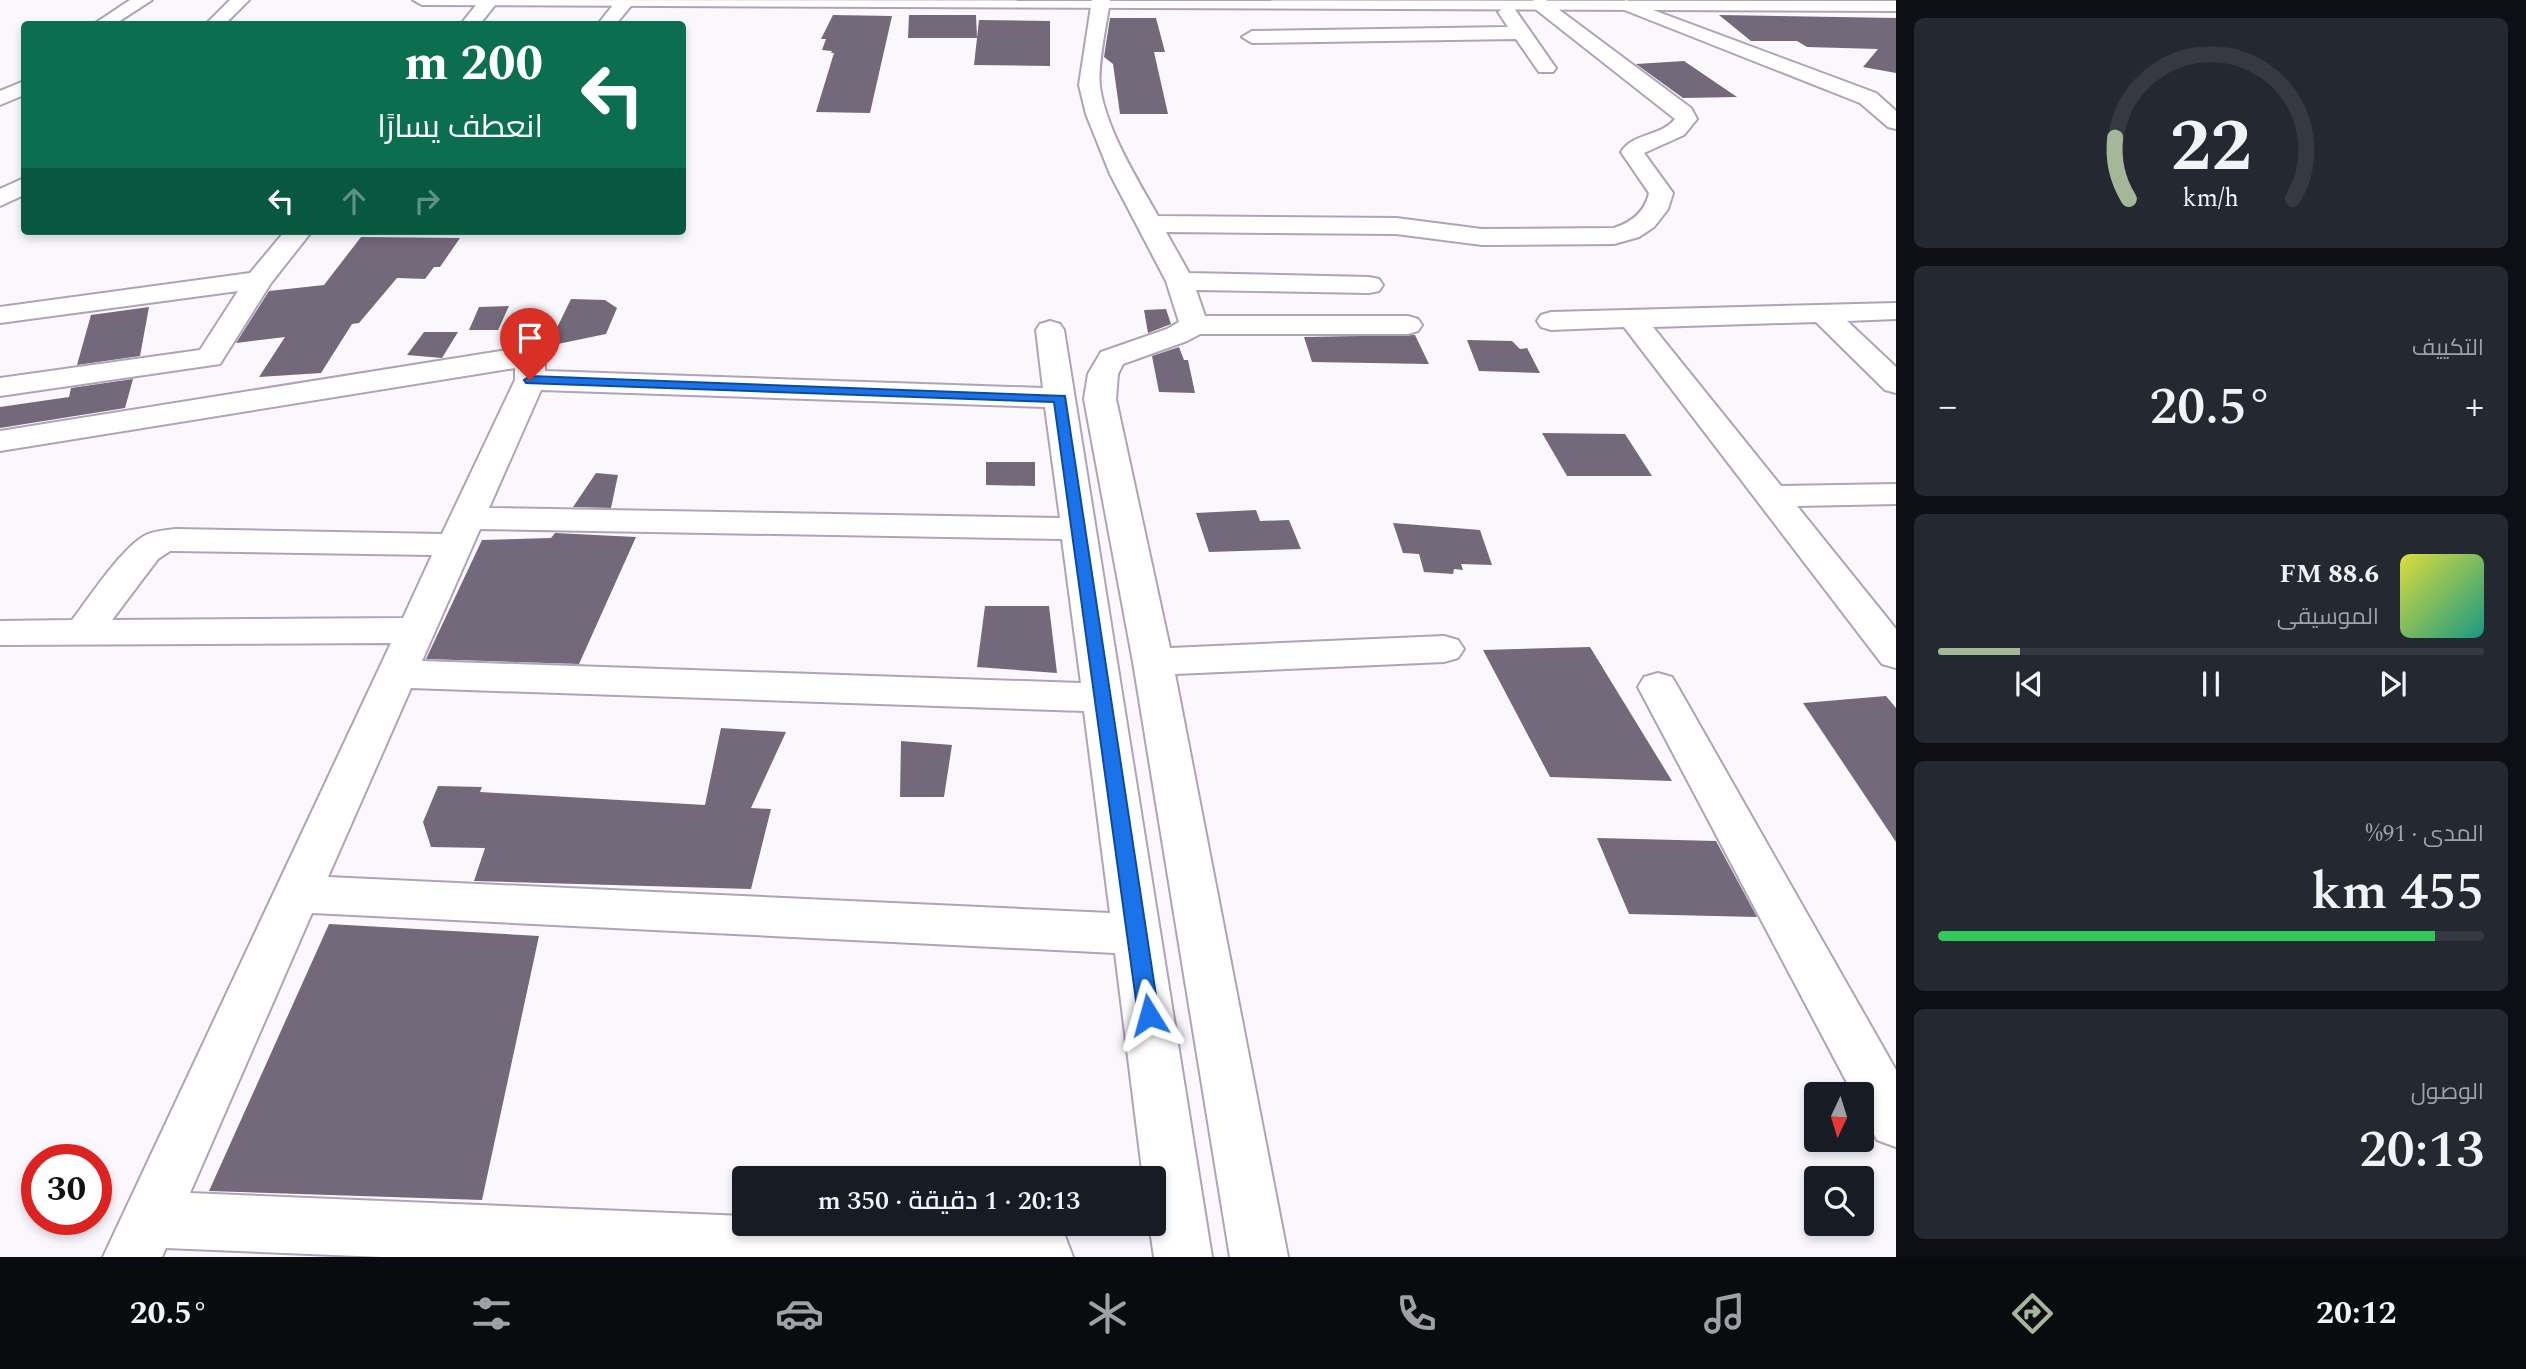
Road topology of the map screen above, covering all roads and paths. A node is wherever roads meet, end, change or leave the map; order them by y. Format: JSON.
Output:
{"nodes":[{"id":1,"x":143,"y":0,"type":"edge"},
{"id":2,"x":240,"y":0,"type":"edge"},
{"id":3,"x":422,"y":0,"type":"edge"},
{"id":4,"x":489,"y":0,"type":"edge"},
{"id":5,"x":626,"y":1,"type":"edge"},
{"id":6,"x":1101,"y":1,"type":"edge"},
{"id":7,"x":1502,"y":4,"type":"junction"},
{"id":8,"x":1540,"y":4,"type":"junction"},
{"id":9,"x":1628,"y":5,"type":"junction"},
{"id":10,"x":1896,"y":6,"type":"edge"},
{"id":11,"x":108,"y":21,"type":"edge"},
{"id":12,"x":218,"y":21,"type":"edge"},
{"id":13,"x":472,"y":21,"type":"edge"},
{"id":14,"x":609,"y":21,"type":"edge"},
{"id":15,"x":1522,"y":33,"type":"junction"},
{"id":16,"x":1252,"y":37,"type":"dead end"},
{"id":17,"x":1546,"y":68,"type":"dead end"},
{"id":18,"x":21,"y":88,"type":"edge"},
{"id":19,"x":1868,"y":98,"type":"junction"},
{"id":20,"x":0,"y":99,"type":"edge"},
{"id":21,"x":1896,"y":102,"type":"edge"},
{"id":22,"x":1896,"y":122,"type":"edge"},
{"id":23,"x":21,"y":187,"type":"edge"},
{"id":24,"x":0,"y":199,"type":"edge"},
{"id":25,"x":1149,"y":224,"type":"junction"},
{"id":26,"x":296,"y":235,"type":"edge"},
{"id":27,"x":259,"y":280,"type":"junction"},
{"id":28,"x":1180,"y":281,"type":"junction"},
{"id":29,"x":1369,"y":285,"type":"dead end"},
{"id":30,"x":1896,"y":311,"type":"edge"},
{"id":31,"x":1823,"y":313,"type":"junction"},
{"id":32,"x":0,"y":315,"type":"edge"},
{"id":33,"x":1632,"y":319,"type":"junction"},
{"id":34,"x":1551,"y":321,"type":"dead end"},
{"id":35,"x":1194,"y":325,"type":"junction"},
{"id":36,"x":1408,"y":325,"type":"dead end"},
{"id":37,"x":1050,"y":330,"type":"dead end"},
{"id":38,"x":530,"y":380,"type":"junction"},
{"id":39,"x":1896,"y":384,"type":"edge"},
{"id":40,"x":0,"y":387,"type":"edge"},
{"id":41,"x":1060,"y":398,"type":"junction"},
{"id":42,"x":14,"y":439,"type":"edge"},
{"id":43,"x":0,"y":466,"type":"edge"},
{"id":44,"x":1896,"y":494,"type":"edge"},
{"id":45,"x":1771,"y":496,"type":"junction"},
{"id":46,"x":1079,"y":529,"type":"junction"},
{"id":47,"x":461,"y":531,"type":"junction"},
{"id":48,"x":417,"y":630,"type":"junction"},
{"id":49,"x":82,"y":632,"type":"junction"},
{"id":50,"x":0,"y":633,"type":"edge"},
{"id":51,"x":1444,"y":649,"type":"dead end"},
{"id":52,"x":1896,"y":655,"type":"edge"},
{"id":53,"x":1153,"y":662,"type":"junction"},
{"id":54,"x":397,"y":674,"type":"junction"},
{"id":55,"x":1658,"y":687,"type":"dead end"},
{"id":56,"x":1103,"y":698,"type":"junction"},
{"id":57,"x":297,"y":894,"type":"junction"},
{"id":58,"x":1137,"y":934,"type":"junction"},
{"id":59,"x":1896,"y":1122,"type":"edge"},
{"id":60,"x":141,"y":1238,"type":"edge"},
{"id":61,"x":1044,"y":1257,"type":"edge"},
{"id":62,"x":1183,"y":1257,"type":"edge"},
{"id":63,"x":1259,"y":1257,"type":"edge"}],
"edges":[{"from":1,"to":11,"type":"main road"},
{"from":2,"to":12,"type":"main road"},
{"from":3,"to":4,"type":"main road"},
{"from":4,"to":5,"type":"main road"},
{"from":4,"to":13,"type":"main road"},
{"from":5,"to":6,"type":"main road"},
{"from":5,"to":14,"type":"main road"},
{"from":6,"to":7,"type":"main road"},
{"from":6,"to":25,"type":"main road"},
{"from":7,"to":8,"type":"main road"},
{"from":7,"to":15,"type":"main road"},
{"from":8,"to":9,"type":"main road"},
{"from":8,"to":25,"type":"main road"},
{"from":9,"to":10,"type":"main road"},
{"from":9,"to":19,"type":"main road"},
{"from":15,"to":16,"type":"main road"},
{"from":15,"to":17,"type":"main road"},
{"from":18,"to":20,"type":"main road"},
{"from":19,"to":21,"type":"main road"},
{"from":19,"to":22,"type":"main road"},
{"from":23,"to":24,"type":"main road"},
{"from":25,"to":28,"type":"main road"},
{"from":26,"to":27,"type":"main road"},
{"from":27,"to":32,"type":"main road"},
{"from":27,"to":40,"type":"main road"},
{"from":28,"to":29,"type":"main road"},
{"from":28,"to":35,"type":"main road"},
{"from":30,"to":31,"type":"main road"},
{"from":31,"to":33,"type":"main road"},
{"from":31,"to":39,"type":"main road"},
{"from":33,"to":34,"type":"main road"},
{"from":33,"to":45,"type":"main road"},
{"from":35,"to":36,"type":"main road"},
{"from":35,"to":53,"type":"main road"},
{"from":37,"to":41,"type":"main road"},
{"from":38,"to":41,"type":"main road"},
{"from":38,"to":42,"type":"main road"},
{"from":38,"to":47,"type":"main road"},
{"from":41,"to":46,"type":"main road"},
{"from":42,"to":43,"type":"main road"},
{"from":44,"to":45,"type":"main road"},
{"from":45,"to":52,"type":"main road"},
{"from":46,"to":47,"type":"main road"},
{"from":46,"to":56,"type":"main road"},
{"from":47,"to":48,"type":"main road"},
{"from":47,"to":49,"type":"main road"},
{"from":48,"to":49,"type":"main road"},
{"from":48,"to":54,"type":"main road"},
{"from":49,"to":50,"type":"main road"},
{"from":51,"to":53,"type":"main road"},
{"from":53,"to":63,"type":"main road"},
{"from":54,"to":56,"type":"main road"},
{"from":54,"to":57,"type":"main road"},
{"from":55,"to":59,"type":"main road"},
{"from":56,"to":58,"type":"main road"},
{"from":57,"to":58,"type":"main road"},
{"from":57,"to":60,"type":"main road"},
{"from":58,"to":62,"type":"main road"},
{"from":60,"to":61,"type":"main road"}]}
